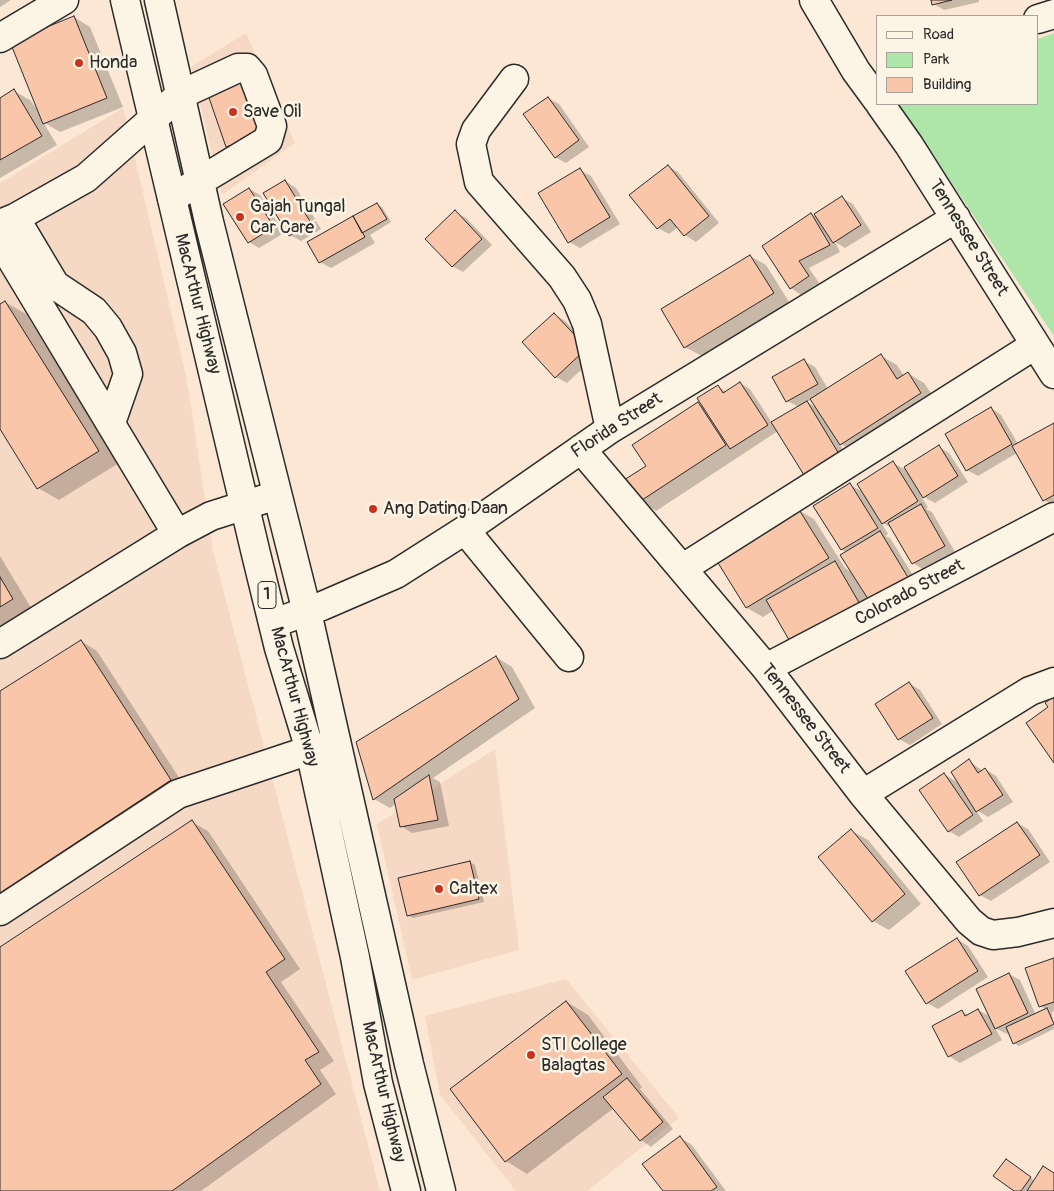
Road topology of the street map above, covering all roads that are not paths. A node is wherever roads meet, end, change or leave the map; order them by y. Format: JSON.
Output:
{"nodes":[{"id":1,"x":64,"y":0,"type":"edge"},
{"id":2,"x":125,"y":0,"type":"edge"},
{"id":3,"x":159,"y":0,"type":"edge"},
{"id":4,"x":814,"y":0,"type":"edge"},
{"id":5,"x":1054,"y":14,"type":"edge"},
{"id":6,"x":1039,"y":19,"type":"edge"},
{"id":7,"x":0,"y":38,"type":"edge"},
{"id":8,"x":867,"y":67,"type":"edge"},
{"id":9,"x":514,"y":79,"type":"dead end"},
{"id":10,"x":876,"y":93,"type":"edge"},
{"id":11,"x":180,"y":95,"type":"junction"},
{"id":12,"x":881,"y":105,"type":"edge"},
{"id":13,"x":152,"y":121,"type":"junction"},
{"id":14,"x":200,"y":182,"type":"junction"},
{"id":15,"x":172,"y":198,"type":"junction"},
{"id":16,"x":956,"y":218,"type":"junction"},
{"id":17,"x":5,"y":227,"type":"edge"},
{"id":18,"x":72,"y":297,"type":"junction"},
{"id":19,"x":45,"y":314,"type":"junction"},
{"id":20,"x":1035,"y":345,"type":"junction"},
{"id":21,"x":1054,"y":374,"type":"edge"},
{"id":22,"x":111,"y":423,"type":"junction"},
{"id":23,"x":610,"y":429,"type":"junction"},
{"id":24,"x":580,"y":449,"type":"junction"},
{"id":25,"x":277,"y":495,"type":"junction"},
{"id":26,"x":245,"y":504,"type":"junction"},
{"id":27,"x":1054,"y":517,"type":"edge"},
{"id":28,"x":465,"y":530,"type":"junction"},
{"id":29,"x":177,"y":534,"type":"junction"},
{"id":30,"x":683,"y":568,"type":"junction"},
{"id":31,"x":307,"y":612,"type":"junction"},
{"id":32,"x":274,"y":623,"type":"junction"},
{"id":33,"x":0,"y":644,"type":"edge"},
{"id":34,"x":570,"y":656,"type":"dead end"},
{"id":35,"x":766,"y":668,"type":"junction"},
{"id":36,"x":1054,"y":682,"type":"edge"},
{"id":37,"x":337,"y":745,"type":"junction"},
{"id":38,"x":310,"y":750,"type":"junction"},
{"id":39,"x":863,"y":794,"type":"junction"},
{"id":40,"x":0,"y":911,"type":"edge"},
{"id":41,"x":1054,"y":923,"type":"edge"},
{"id":42,"x":406,"y":1191,"type":"edge"},
{"id":43,"x":441,"y":1191,"type":"edge"}],
"edges":[{"from":1,"to":7,"type":"main road"},
{"from":2,"to":13,"type":"main road","name":"MacArthur Highway","number":"1"},
{"from":3,"to":11,"type":"main road","name":"MacArthur Highway","number":"1"},
{"from":4,"to":8,"type":"main road","name":"Tennessee Street"},
{"from":5,"to":6,"type":"main road"},
{"from":8,"to":10,"type":"main road","name":"Tennessee Street"},
{"from":9,"to":23,"type":"main road"},
{"from":11,"to":13,"type":"main road"},
{"from":11,"to":14,"type":"main road","name":"MacArthur Highway","number":"1"},
{"from":11,"to":14,"type":"main road"},
{"from":12,"to":16,"type":"main road","name":"Tennessee Street"},
{"from":13,"to":15,"type":"main road","name":"MacArthur Highway","number":"1"},
{"from":13,"to":17,"type":"main road"},
{"from":14,"to":15,"type":"main road"},
{"from":14,"to":25,"type":"main road","name":"MacArthur Highway","number":"1"},
{"from":15,"to":26,"type":"main road","name":"MacArthur Highway","number":"1"},
{"from":16,"to":20,"type":"main road","name":"Tennessee Street"},
{"from":16,"to":23,"type":"main road","name":"Florida Street"},
{"from":17,"to":18,"type":"main road"},
{"from":17,"to":19,"type":"main road"},
{"from":18,"to":19,"type":"main road"},
{"from":18,"to":22,"type":"main road"},
{"from":19,"to":22,"type":"main road"},
{"from":20,"to":21,"type":"main road","name":"Tennessee Street"},
{"from":20,"to":30,"type":"main road"},
{"from":22,"to":29,"type":"main road"},
{"from":23,"to":24,"type":"main road","name":"Florida Street"},
{"from":24,"to":28,"type":"main road","name":"Florida Street"},
{"from":24,"to":30,"type":"main road","name":"Tennessee Street"},
{"from":25,"to":26,"type":"main road"},
{"from":25,"to":31,"type":"main road","name":"MacArthur Highway","number":"1"},
{"from":26,"to":29,"type":"main road"},
{"from":26,"to":32,"type":"main road","name":"MacArthur Highway","number":"1"},
{"from":27,"to":35,"type":"main road","name":"Colorado Street"},
{"from":28,"to":31,"type":"main road","name":"Florida Street"},
{"from":28,"to":34,"type":"main road"},
{"from":29,"to":33,"type":"main road"},
{"from":30,"to":35,"type":"main road","name":"Tennessee Street"},
{"from":31,"to":32,"type":"main road","name":"Florida Street"},
{"from":31,"to":37,"type":"main road","name":"MacArthur Highway","number":"1"},
{"from":32,"to":38,"type":"main road","name":"MacArthur Highway","number":"1"},
{"from":35,"to":39,"type":"main road","name":"Tennessee Street"},
{"from":36,"to":39,"type":"main road"},
{"from":37,"to":38,"type":"main road"},
{"from":37,"to":43,"type":"main road","name":"MacArthur Highway","number":"1"},
{"from":38,"to":40,"type":"main road"},
{"from":38,"to":42,"type":"main road","name":"MacArthur Highway","number":"1"},
{"from":39,"to":41,"type":"main road","name":"Tennessee Street"}]}
